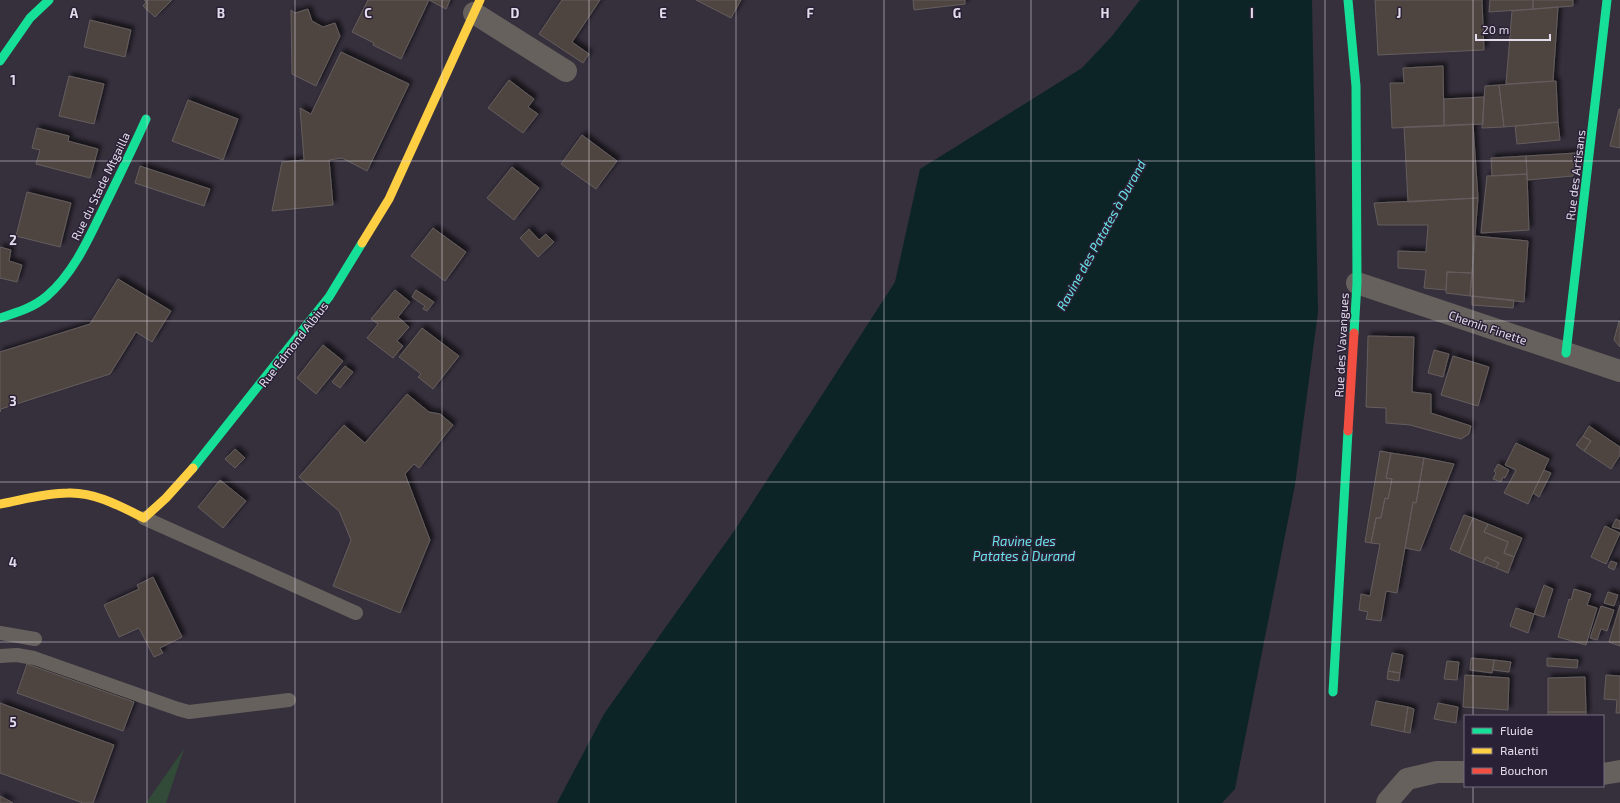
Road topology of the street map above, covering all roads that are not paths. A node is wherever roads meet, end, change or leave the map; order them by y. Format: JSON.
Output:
{"nodes":[{"id":1,"x":49,"y":0,"type":"edge"},
{"id":2,"x":1348,"y":0,"type":"edge"},
{"id":3,"x":1607,"y":0,"type":"edge"},
{"id":4,"x":477,"y":6,"type":"edge"},
{"id":5,"x":0,"y":61,"type":"edge"},
{"id":6,"x":566,"y":71,"type":"dead end"},
{"id":7,"x":146,"y":120,"type":"dead end"},
{"id":8,"x":1357,"y":283,"type":"junction"},
{"id":9,"x":0,"y":318,"type":"edge"},
{"id":10,"x":1566,"y":353,"type":"junction"},
{"id":11,"x":1620,"y":371,"type":"edge"},
{"id":12,"x":0,"y":504,"type":"edge"},
{"id":13,"x":144,"y":518,"type":"junction"},
{"id":14,"x":356,"y":613,"type":"dead end"},
{"id":15,"x":0,"y":634,"type":"edge"},
{"id":16,"x":35,"y":639,"type":"dead end"},
{"id":17,"x":0,"y":656,"type":"edge"},
{"id":18,"x":1333,"y":692,"type":"dead end"},
{"id":19,"x":289,"y":700,"type":"dead end"},
{"id":20,"x":1620,"y":771,"type":"edge"},
{"id":21,"x":1464,"y":772,"type":"edge"},
{"id":22,"x":1604,"y":774,"type":"edge"},
{"id":23,"x":1387,"y":803,"type":"edge"}],
"edges":[{"from":1,"to":5,"type":"street"},
{"from":2,"to":8,"type":"street","name":"Rue des Vavangues"},
{"from":3,"to":10,"type":"street","name":"Rue des Artisans"},
{"from":4,"to":6,"type":"street","name":"Rue Edmond Albius"},
{"from":4,"to":13,"type":"street","name":"Rue Edmond Albius"},
{"from":7,"to":9,"type":"street","name":"Rue du Stade Mtgailla"},
{"from":8,"to":10,"type":"street","name":"Chemin Finette"},
{"from":8,"to":18,"type":"street","name":"Rue des Vavangues"},
{"from":10,"to":11,"type":"street","name":"Chemin Finette"},
{"from":12,"to":13,"type":"street"},
{"from":13,"to":14,"type":"lane"},
{"from":15,"to":16,"type":"lane"},
{"from":17,"to":19,"type":"lane"},
{"from":20,"to":22,"type":"street"},
{"from":21,"to":23,"type":"street"}]}
